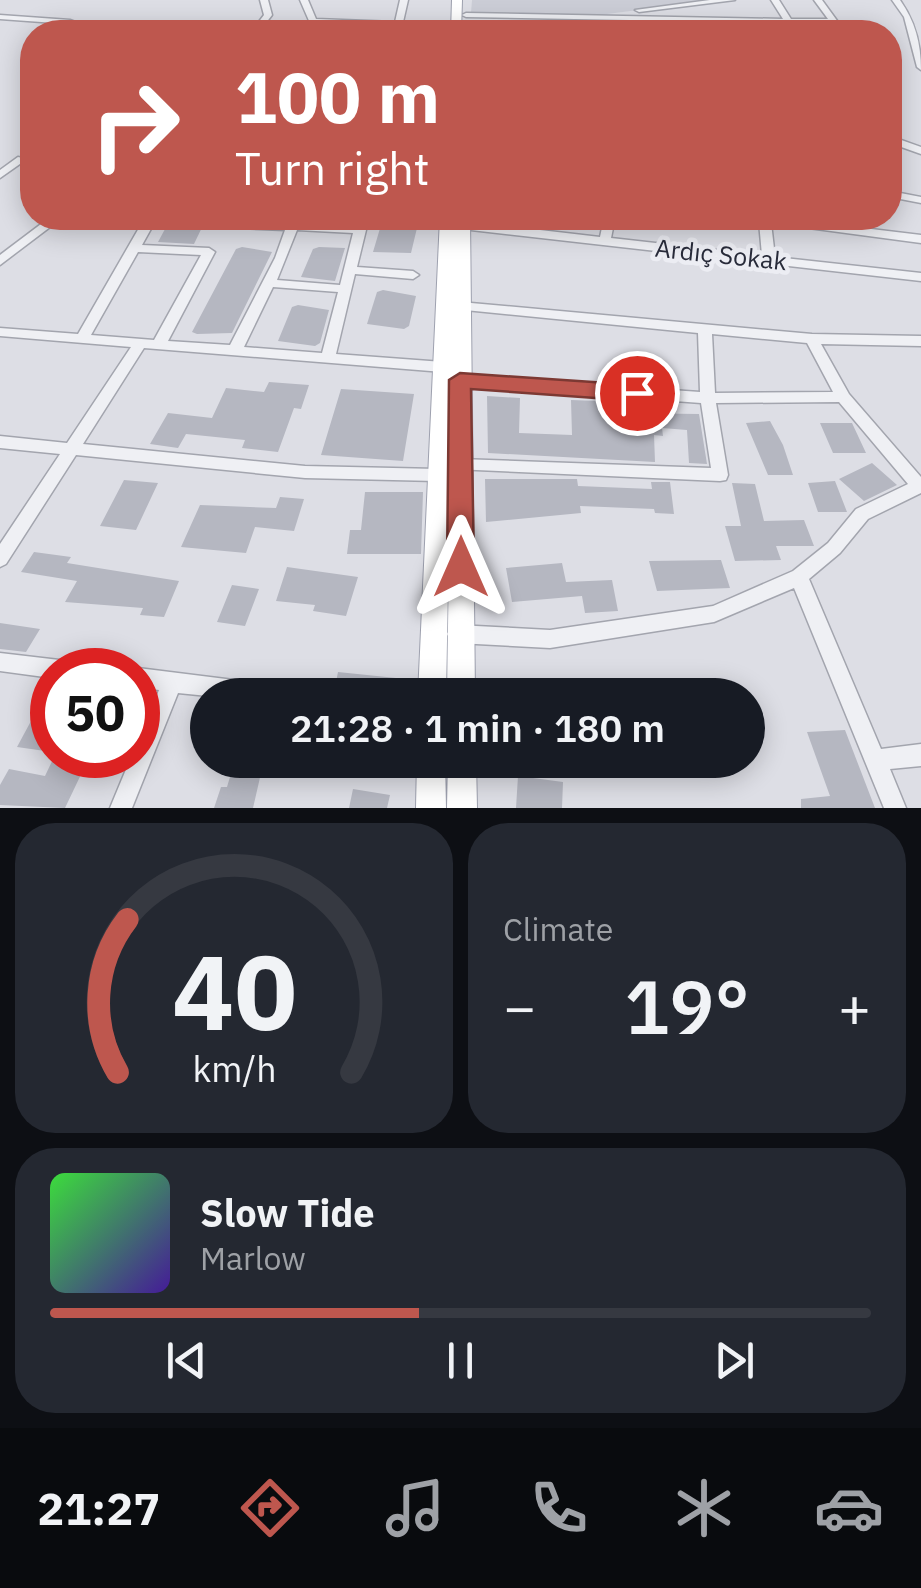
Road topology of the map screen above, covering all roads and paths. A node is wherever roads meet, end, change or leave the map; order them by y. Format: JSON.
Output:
{"nodes":[{"id":1,"x":466,"y":0,"type":"edge"},
{"id":2,"x":731,"y":0,"type":"edge"},
{"id":3,"x":896,"y":0,"type":"edge"},
{"id":4,"x":466,"y":15,"type":"junction"},
{"id":5,"x":0,"y":17,"type":"edge"},
{"id":6,"x":596,"y":17,"type":"junction"},
{"id":7,"x":42,"y":20,"type":"edge"},
{"id":8,"x":466,"y":20,"type":"edge"},
{"id":9,"x":596,"y":20,"type":"edge"},
{"id":10,"x":741,"y":20,"type":"edge"},
{"id":11,"x":921,"y":67,"type":"edge"},
{"id":12,"x":40,"y":230,"type":"edge"},
{"id":13,"x":143,"y":230,"type":"edge"},
{"id":14,"x":291,"y":230,"type":"edge"},
{"id":15,"x":360,"y":230,"type":"edge"},
{"id":16,"x":457,"y":230,"type":"edge"},
{"id":17,"x":457,"y":230,"type":"edge"},
{"id":18,"x":527,"y":230,"type":"edge"},
{"id":19,"x":606,"y":230,"type":"edge"},
{"id":20,"x":763,"y":230,"type":"edge"},
{"id":21,"x":849,"y":230,"type":"edge"},
{"id":22,"x":921,"y":239,"type":"edge"},
{"id":23,"x":604,"y":241,"type":"junction"},
{"id":24,"x":134,"y":248,"type":"junction"},
{"id":25,"x":769,"y":260,"type":"junction"},
{"id":26,"x":0,"y":261,"type":"edge"},
{"id":27,"x":350,"y":270,"type":"junction"},
{"id":28,"x":413,"y":274,"type":"dead end"},
{"id":29,"x":921,"y":277,"type":"edge"},
{"id":30,"x":268,"y":284,"type":"junction"},
{"id":31,"x":346,"y":289,"type":"junction"},
{"id":32,"x":460,"y":306,"type":"junction"},
{"id":33,"x":705,"y":330,"type":"junction"},
{"id":34,"x":0,"y":332,"type":"edge"},
{"id":35,"x":82,"y":338,"type":"junction"},
{"id":36,"x":812,"y":339,"type":"junction"},
{"id":37,"x":921,"y":341,"type":"edge"},
{"id":38,"x":141,"y":342,"type":"junction"},
{"id":39,"x":159,"y":344,"type":"junction"},
{"id":40,"x":235,"y":350,"type":"junction"},
{"id":41,"x":328,"y":358,"type":"junction"},
{"id":42,"x":452,"y":374,"type":"junction"},
{"id":43,"x":844,"y":397,"type":"junction"},
{"id":44,"x":708,"y":398,"type":"junction"},
{"id":45,"x":0,"y":442,"type":"edge"},
{"id":46,"x":74,"y":450,"type":"junction"},
{"id":47,"x":460,"y":465,"type":"junction"},
{"id":48,"x":437,"y":476,"type":"junction"},
{"id":49,"x":920,"y":486,"type":"edge"},
{"id":50,"x":0,"y":559,"type":"edge"},
{"id":51,"x":800,"y":577,"type":"junction"},
{"id":52,"x":433,"y":634,"type":"junction"},
{"id":53,"x":461,"y":634,"type":"junction"},
{"id":54,"x":0,"y":662,"type":"edge"},
{"id":55,"x":30,"y":666,"type":"edge"},
{"id":56,"x":432,"y":678,"type":"edge"},
{"id":57,"x":461,"y":678,"type":"edge"},
{"id":58,"x":160,"y":681,"type":"edge"},
{"id":59,"x":172,"y":682,"type":"junction"},
{"id":60,"x":190,"y":684,"type":"edge"},
{"id":61,"x":921,"y":754,"type":"edge"},
{"id":62,"x":876,"y":760,"type":"junction"},
{"id":63,"x":431,"y":778,"type":"edge"},
{"id":64,"x":462,"y":778,"type":"edge"},
{"id":65,"x":121,"y":808,"type":"edge"},
{"id":66,"x":430,"y":808,"type":"edge"},
{"id":67,"x":462,"y":808,"type":"edge"},
{"id":68,"x":895,"y":808,"type":"edge"}],
"edges":[{"from":1,"to":4,"type":"main road"},
{"from":2,"to":6,"type":"street"},
{"from":3,"to":11,"type":"street"},
{"from":4,"to":6,"type":"street"},
{"from":4,"to":8,"type":"main road"},
{"from":5,"to":7,"type":"street"},
{"from":6,"to":9,"type":"street"},
{"from":6,"to":10,"type":"street"},
{"from":12,"to":26,"type":"street"},
{"from":13,"to":24,"type":"street"},
{"from":14,"to":30,"type":"street"},
{"from":15,"to":27,"type":"street"},
{"from":16,"to":32,"type":"main road"},
{"from":17,"to":42,"type":"main road"},
{"from":18,"to":23,"type":"street","name":"Ardıç Sokak"},
{"from":19,"to":23,"type":"street"},
{"from":20,"to":25,"type":"street"},
{"from":21,"to":22,"type":"street"},
{"from":23,"to":25,"type":"street","name":"Ardıç Sokak"},
{"from":24,"to":35,"type":"street"},
{"from":24,"to":39,"type":"street"},
{"from":25,"to":29,"type":"street","name":"Ardıç Sokak"},
{"from":27,"to":28,"type":"street"},
{"from":27,"to":31,"type":"street"},
{"from":30,"to":31,"type":"street"},
{"from":30,"to":40,"type":"street"},
{"from":31,"to":41,"type":"street"},
{"from":32,"to":33,"type":"street"},
{"from":32,"to":42,"type":"main road"},
{"from":33,"to":36,"type":"street"},
{"from":33,"to":44,"type":"street"},
{"from":34,"to":35,"type":"street"},
{"from":35,"to":38,"type":"street"},
{"from":36,"to":37,"type":"street"},
{"from":36,"to":43,"type":"street"},
{"from":38,"to":39,"type":"street"},
{"from":38,"to":46,"type":"street"},
{"from":39,"to":40,"type":"street"},
{"from":40,"to":41,"type":"street"},
{"from":41,"to":42,"type":"street"},
{"from":42,"to":44,"type":"street"},
{"from":42,"to":47,"type":"main road"},
{"from":42,"to":48,"type":"main road"},
{"from":43,"to":44,"type":"street"},
{"from":43,"to":49,"type":"street"},
{"from":44,"to":47,"type":"street"},
{"from":45,"to":46,"type":"street"},
{"from":46,"to":48,"type":"street"},
{"from":46,"to":50,"type":"street"},
{"from":47,"to":53,"type":"main road"},
{"from":48,"to":52,"type":"main road"},
{"from":49,"to":51,"type":"street"},
{"from":51,"to":53,"type":"street"},
{"from":51,"to":62,"type":"street"},
{"from":52,"to":53,"type":"street"},
{"from":52,"to":56,"type":"main road"},
{"from":53,"to":57,"type":"main road"},
{"from":54,"to":55,"type":"street"},
{"from":58,"to":59,"type":"street"},
{"from":59,"to":60,"type":"street"},
{"from":59,"to":65,"type":"street"},
{"from":61,"to":62,"type":"street"},
{"from":62,"to":68,"type":"street"},
{"from":63,"to":66,"type":"main road"},
{"from":64,"to":67,"type":"main road"}]}
